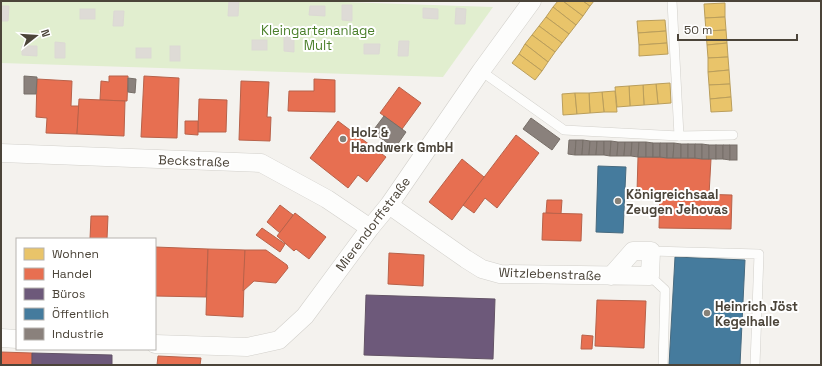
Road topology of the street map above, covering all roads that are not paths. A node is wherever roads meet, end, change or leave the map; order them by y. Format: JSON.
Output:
{"nodes":[{"id":1,"x":532,"y":1,"type":"edge"},
{"id":2,"x":672,"y":1,"type":"edge"},
{"id":3,"x":481,"y":71,"type":"junction"},
{"id":4,"x":733,"y":135,"type":"dead end"},
{"id":5,"x":679,"y":136,"type":"junction"},
{"id":6,"x":1,"y":153,"type":"edge"},
{"id":7,"x":389,"y":205,"type":"junction"},
{"id":8,"x":370,"y":228,"type":"junction"},
{"id":9,"x":651,"y":251,"type":"junction"},
{"id":10,"x":611,"y":276,"type":"junction"},
{"id":11,"x":650,"y":276,"type":"junction"},
{"id":12,"x":1,"y":338,"type":"edge"},
{"id":13,"x":16,"y":339,"type":"edge"},
{"id":14,"x":156,"y":344,"type":"edge"},
{"id":15,"x":663,"y":365,"type":"edge"},
{"id":16,"x":756,"y":365,"type":"edge"}],
"edges":[{"from":1,"to":3,"type":"street","name":"Mierendorffstraße"},
{"from":2,"to":5,"type":"lane"},
{"from":3,"to":5,"type":"lane"},
{"from":3,"to":7,"type":"street","name":"Mierendorffstraße"},
{"from":4,"to":5,"type":"lane"},
{"from":6,"to":8,"type":"street","name":"Beckstraße"},
{"from":7,"to":8,"type":"street","name":"Mierendorffstraße"},
{"from":7,"to":10,"type":"street","name":"Witzlebenstraße"},
{"from":8,"to":14,"type":"street","name":"Mierendorffstraße"},
{"from":9,"to":10,"type":"street","name":"Witzlebenstraße"},
{"from":9,"to":11,"type":"street"},
{"from":9,"to":16,"type":"lane"},
{"from":10,"to":11,"type":"street","name":"Witzlebenstraße"},
{"from":11,"to":15,"type":"lane"},
{"from":12,"to":13,"type":"street"}]}
